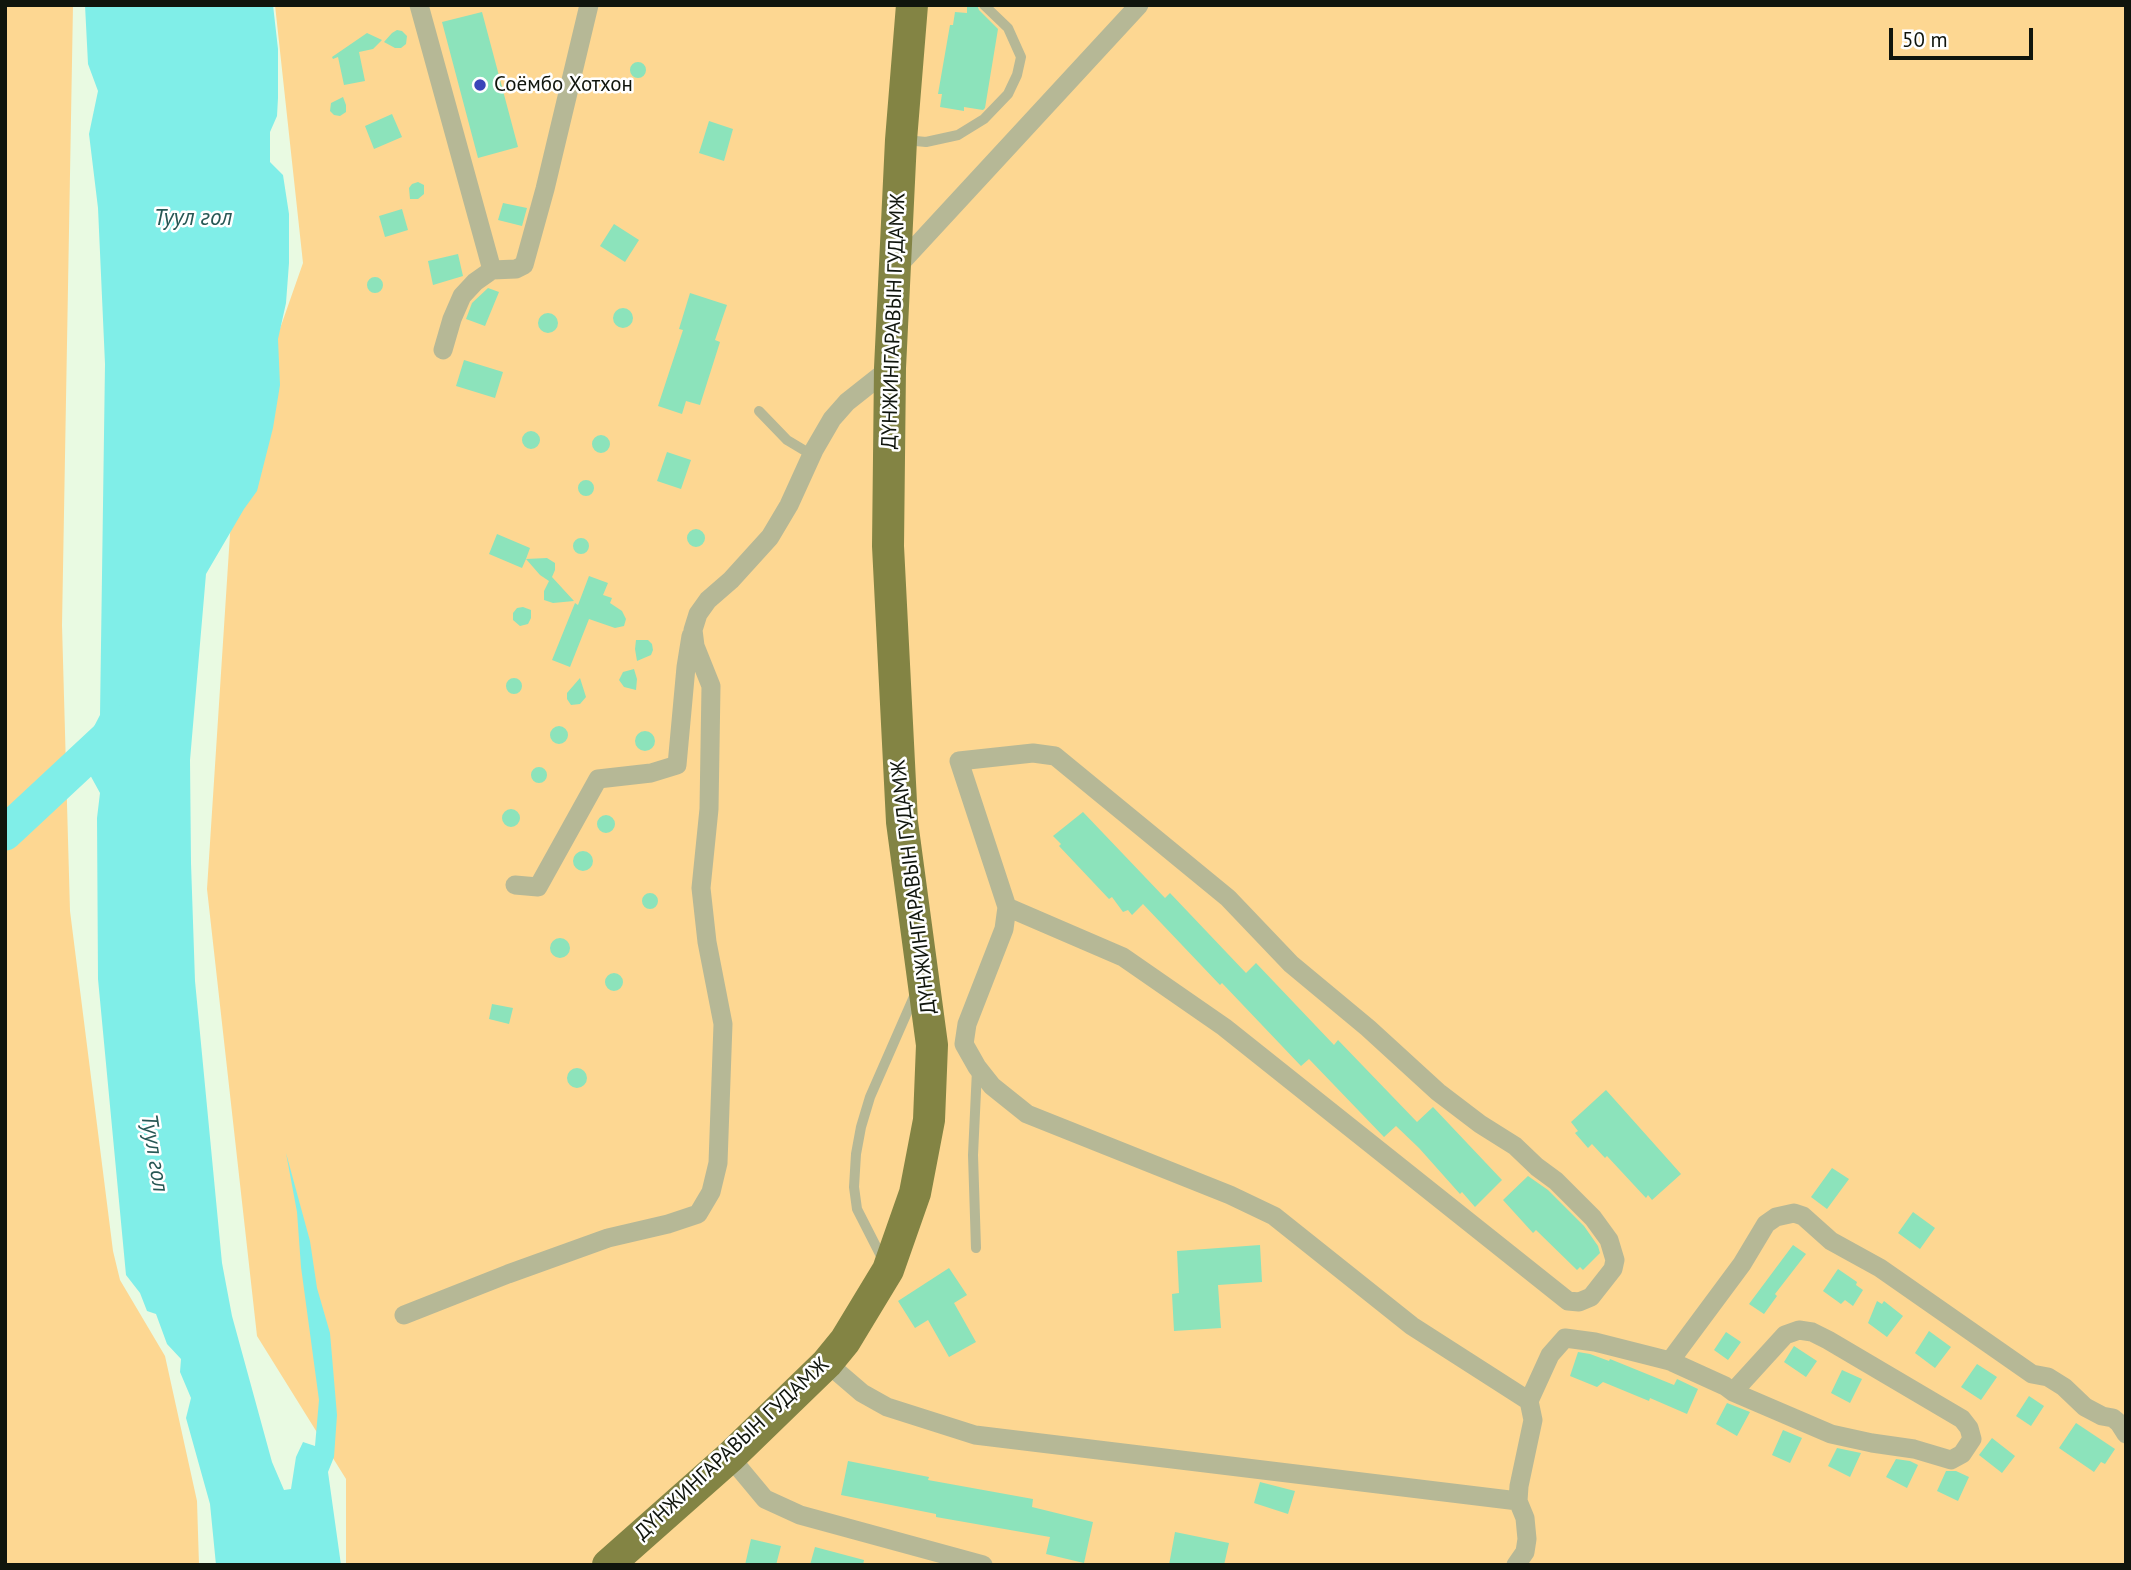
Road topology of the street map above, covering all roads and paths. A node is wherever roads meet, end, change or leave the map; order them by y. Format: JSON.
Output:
{"nodes":[{"id":1,"x":419,"y":5,"type":"edge"},
{"id":2,"x":589,"y":5,"type":"edge"},
{"id":3,"x":912,"y":5,"type":"edge"},
{"id":4,"x":984,"y":5,"type":"edge"},
{"id":5,"x":1139,"y":5,"type":"edge"},
{"id":6,"x":901,"y":140,"type":"junction"},
{"id":7,"x":896,"y":268,"type":"junction"},
{"id":8,"x":492,"y":270,"type":"junction"},
{"id":9,"x":443,"y":350,"type":"dead end"},
{"id":10,"x":890,"y":368,"type":"junction"},
{"id":11,"x":759,"y":411,"type":"dead end"},
{"id":12,"x":811,"y":455,"type":"junction"},
{"id":13,"x":693,"y":630,"type":"junction"},
{"id":14,"x":515,"y":885,"type":"dead end"},
{"id":15,"x":1007,"y":907,"type":"junction"},
{"id":16,"x":923,"y":976,"type":"junction"},
{"id":17,"x":964,"y":1044,"type":"junction"},
{"id":18,"x":932,"y":1045,"type":"junction"},
{"id":19,"x":977,"y":1067,"type":"junction"},
{"id":20,"x":976,"y":1248,"type":"dead end"},
{"id":21,"x":888,"y":1270,"type":"junction"},
{"id":22,"x":404,"y":1315,"type":"dead end"},
{"id":23,"x":1670,"y":1361,"type":"junction"},
{"id":24,"x":827,"y":1363,"type":"junction"},
{"id":25,"x":1733,"y":1392,"type":"junction"},
{"id":26,"x":1529,"y":1401,"type":"junction"},
{"id":27,"x":2126,"y":1434,"type":"edge"},
{"id":28,"x":730,"y":1457,"type":"junction"},
{"id":29,"x":1518,"y":1501,"type":"junction"},
{"id":30,"x":608,"y":1565,"type":"edge"},
{"id":31,"x":983,"y":1565,"type":"edge"},
{"id":32,"x":1516,"y":1565,"type":"edge"}],
"edges":[{"from":1,"to":8,"type":"street"},
{"from":2,"to":8,"type":"street"},
{"from":3,"to":6,"type":"main road","name":"ДҮНЖИНГАРАВЫН ГУДАМЖ"},
{"from":4,"to":6,"type":"lane"},
{"from":5,"to":7,"type":"street"},
{"from":6,"to":7,"type":"main road","name":"ДҮНЖИНГАРАВЫН ГУДАМЖ"},
{"from":7,"to":10,"type":"main road","name":"ДҮНЖИНГАРАВЫН ГУДАМЖ"},
{"from":8,"to":9,"type":"street"},
{"from":10,"to":12,"type":"street"},
{"from":10,"to":16,"type":"main road","name":"ДҮНЖИНГАРАВЫН ГУДАМЖ"},
{"from":11,"to":12,"type":"lane"},
{"from":12,"to":13,"type":"street"},
{"from":13,"to":14,"type":"street"},
{"from":13,"to":22,"type":"street"},
{"from":15,"to":15,"type":"street"},
{"from":15,"to":17,"type":"street","name":"ДҮНЖИНГАРАВЫН ГУДАМЖ"},
{"from":16,"to":18,"type":"main road","name":"ДҮНЖИНГАРАВЫН ГУДАМЖ"},
{"from":16,"to":21,"type":"lane"},
{"from":17,"to":18,"type":"street"},
{"from":17,"to":19,"type":"street"},
{"from":18,"to":21,"type":"main road","name":"ДҮНЖИНГАРАВЫН ГУДАМЖ"},
{"from":19,"to":20,"type":"lane"},
{"from":19,"to":26,"type":"street"},
{"from":21,"to":24,"type":"main road","name":"ДҮНЖИНГАРАВЫН ГУДАМЖ"},
{"from":23,"to":25,"type":"street"},
{"from":23,"to":26,"type":"street"},
{"from":23,"to":27,"type":"street"},
{"from":24,"to":28,"type":"main road","name":"ДҮНЖИНГАРАВЫН ГУДАМЖ"},
{"from":24,"to":29,"type":"street"},
{"from":25,"to":25,"type":"street"},
{"from":26,"to":29,"type":"street"},
{"from":28,"to":30,"type":"main road","name":"ДҮНЖИНГАРАВЫН ГУДАМЖ"},
{"from":28,"to":31,"type":"street"},
{"from":29,"to":32,"type":"street"}]}
